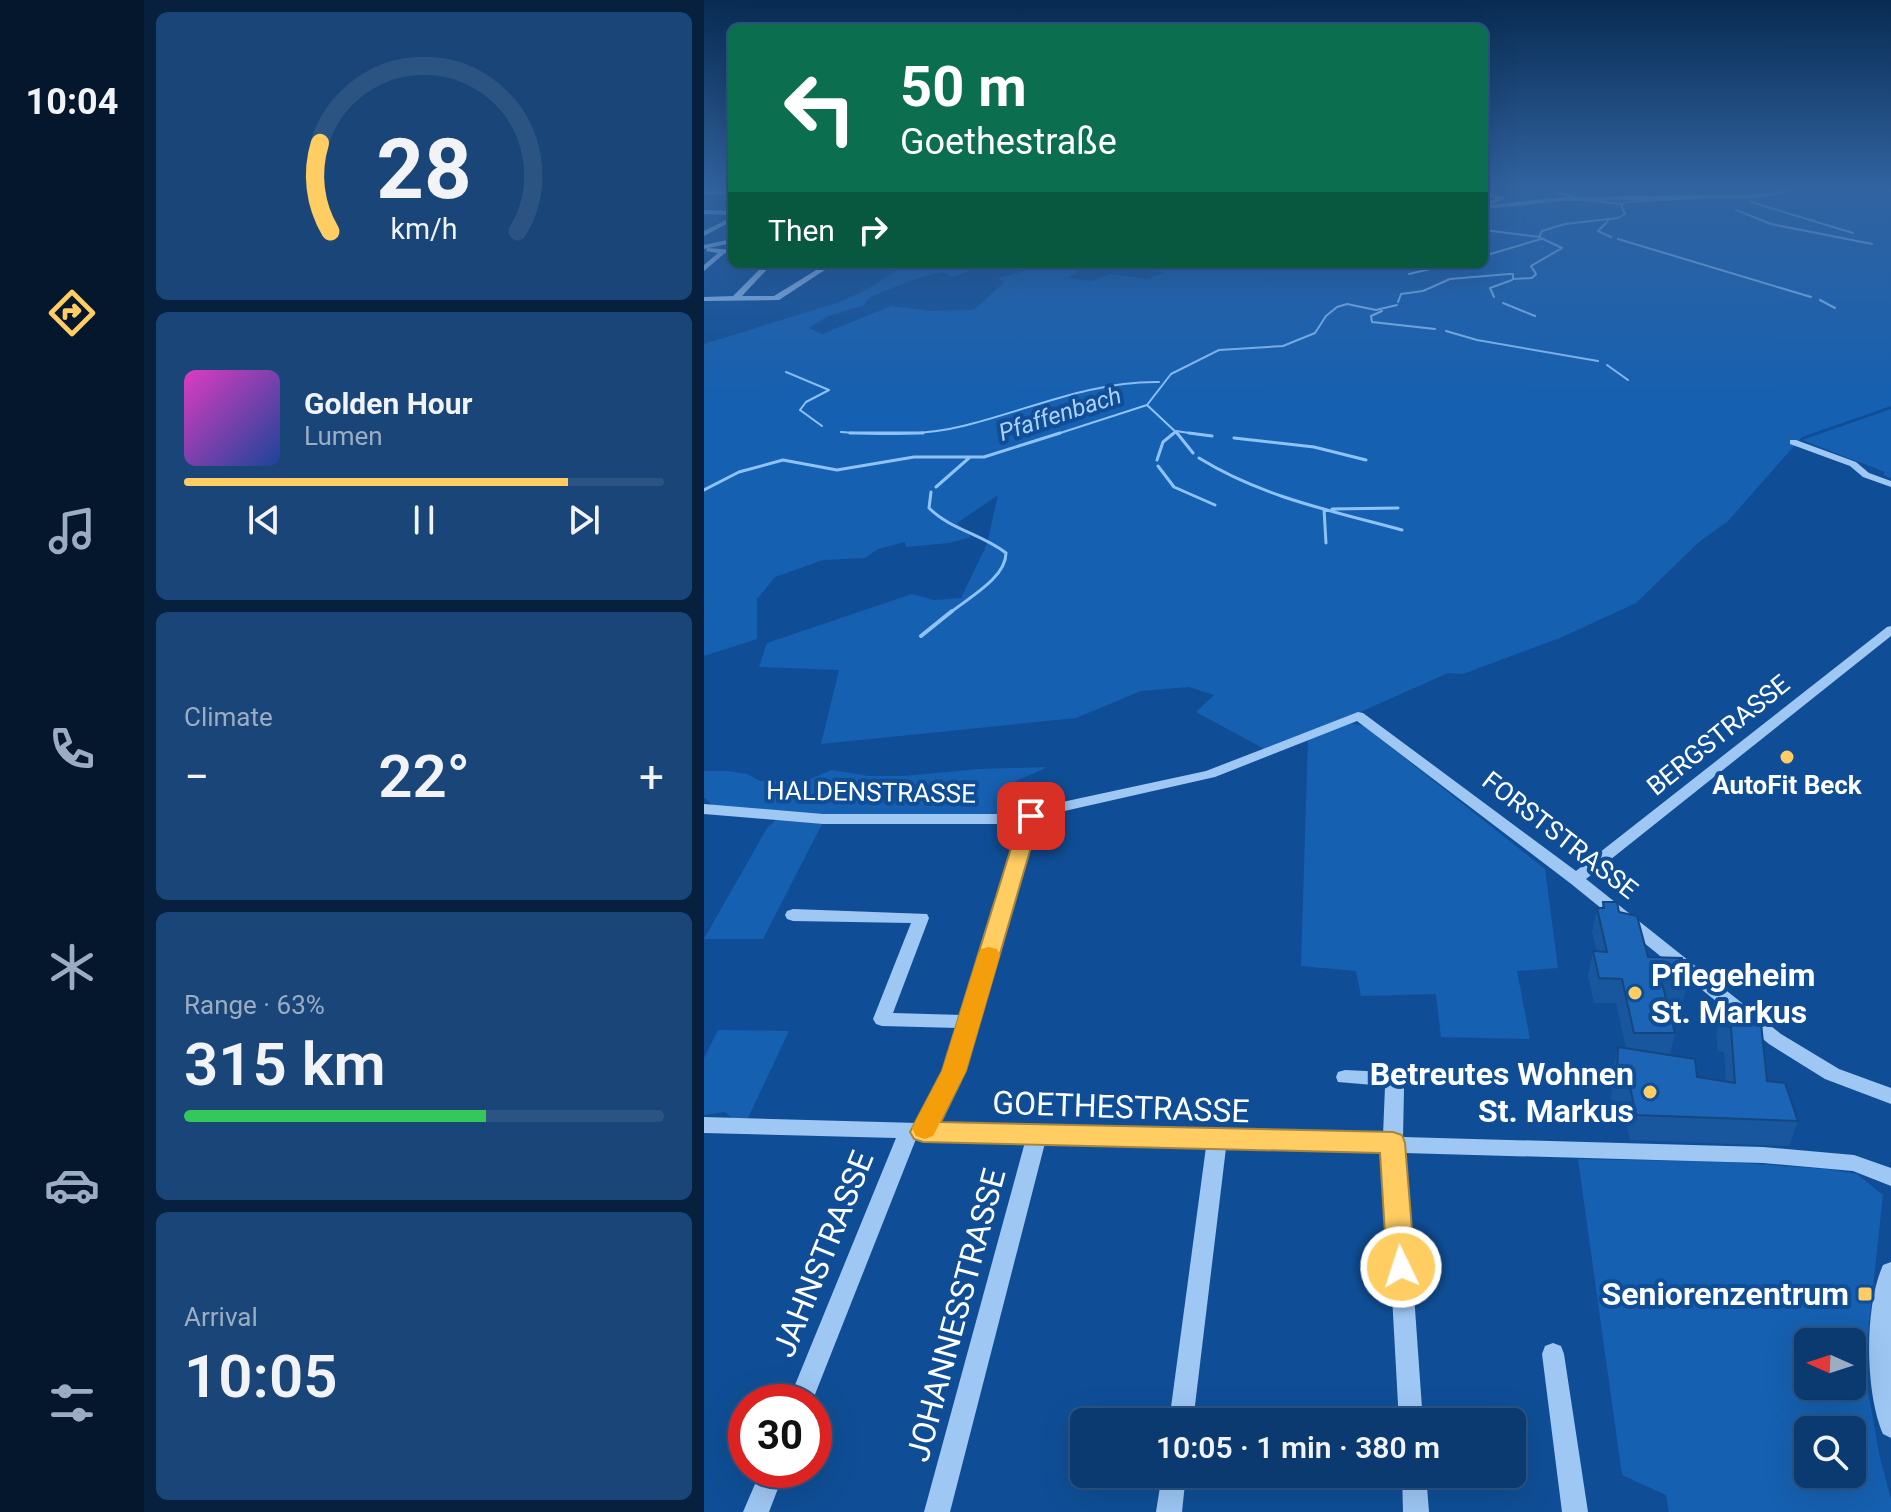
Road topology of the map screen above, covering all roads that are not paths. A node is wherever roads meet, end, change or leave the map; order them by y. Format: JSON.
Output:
{"nodes":[{"id":1,"x":765,"y":268,"type":"edge"},
{"id":2,"x":825,"y":268,"type":"edge"},
{"id":3,"x":736,"y":298,"type":"junction"},
{"id":4,"x":704,"y":299,"type":"edge"},
{"id":5,"x":1793,"y":442,"type":"dead end"},
{"id":6,"x":1891,"y":484,"type":"edge"},
{"id":7,"x":1891,"y":630,"type":"edge"},
{"id":8,"x":1358,"y":716,"type":"joint"},
{"id":9,"x":704,"y":809,"type":"edge"},
{"id":10,"x":1031,"y":816,"type":"junction"},
{"id":11,"x":1576,"y":879,"type":"junction"},
{"id":12,"x":793,"y":915,"type":"dead end"},
{"id":13,"x":969,"y":1022,"type":"junction"},
{"id":14,"x":1345,"y":1077,"type":"dead end"},
{"id":15,"x":1891,"y":1096,"type":"edge"},
{"id":16,"x":704,"y":1125,"type":"edge"},
{"id":17,"x":916,"y":1131,"type":"junction"},
{"id":18,"x":1037,"y":1135,"type":"junction"},
{"id":19,"x":1217,"y":1140,"type":"junction"},
{"id":20,"x":1393,"y":1143,"type":"junction"},
{"id":21,"x":1891,"y":1177,"type":"edge"},
{"id":22,"x":1891,"y":1272,"type":"edge"},
{"id":23,"x":1553,"y":1354,"type":"dead end"},
{"id":24,"x":808,"y":1384,"type":"edge"},
{"id":25,"x":1183,"y":1408,"type":"edge"},
{"id":26,"x":1410,"y":1408,"type":"edge"},
{"id":27,"x":1891,"y":1426,"type":"edge"},
{"id":28,"x":766,"y":1488,"type":"edge"},
{"id":29,"x":1172,"y":1488,"type":"edge"},
{"id":30,"x":1415,"y":1488,"type":"edge"},
{"id":31,"x":756,"y":1512,"type":"edge"},
{"id":32,"x":937,"y":1512,"type":"edge"},
{"id":33,"x":1169,"y":1512,"type":"edge"},
{"id":34,"x":1416,"y":1512,"type":"edge"},
{"id":35,"x":1575,"y":1512,"type":"edge"}],
"edges":[{"from":1,"to":3,"type":"street"},
{"from":2,"to":3,"type":"street"},
{"from":3,"to":4,"type":"street"},
{"from":5,"to":6,"type":"street"},
{"from":7,"to":11,"type":"street","name":"BERGSTRASSE"},
{"from":8,"to":10,"type":"street","name":"HALDENSTRASSE"},
{"from":8,"to":11,"type":"street","name":"FORSTSTRASSE"},
{"from":9,"to":10,"type":"street","name":"HALDENSTRASSE"},
{"from":10,"to":13,"type":"street","name":"JAHNSTRASSE"},
{"from":11,"to":15,"type":"street","name":"FORSTSTRASSE"},
{"from":12,"to":13,"type":"street"},
{"from":13,"to":17,"type":"street","name":"JAHNSTRASSE"},
{"from":14,"to":20,"type":"street"},
{"from":16,"to":17,"type":"street","name":"GOETHESTRASSE"},
{"from":17,"to":18,"type":"street","name":"GOETHESTRASSE"},
{"from":17,"to":24,"type":"street","name":"JAHNSTRASSE"},
{"from":18,"to":19,"type":"street","name":"GOETHESTRASSE"},
{"from":18,"to":32,"type":"street","name":"JOHANNESSTRASSE"},
{"from":19,"to":20,"type":"street","name":"GOETHESTRASSE"},
{"from":19,"to":25,"type":"street"},
{"from":20,"to":21,"type":"street","name":"GOETHESTRASSE"},
{"from":20,"to":26,"type":"street"},
{"from":22,"to":27,"type":"street"},
{"from":23,"to":35,"type":"street"},
{"from":28,"to":31,"type":"street"},
{"from":29,"to":33,"type":"street"},
{"from":30,"to":34,"type":"street"}]}
